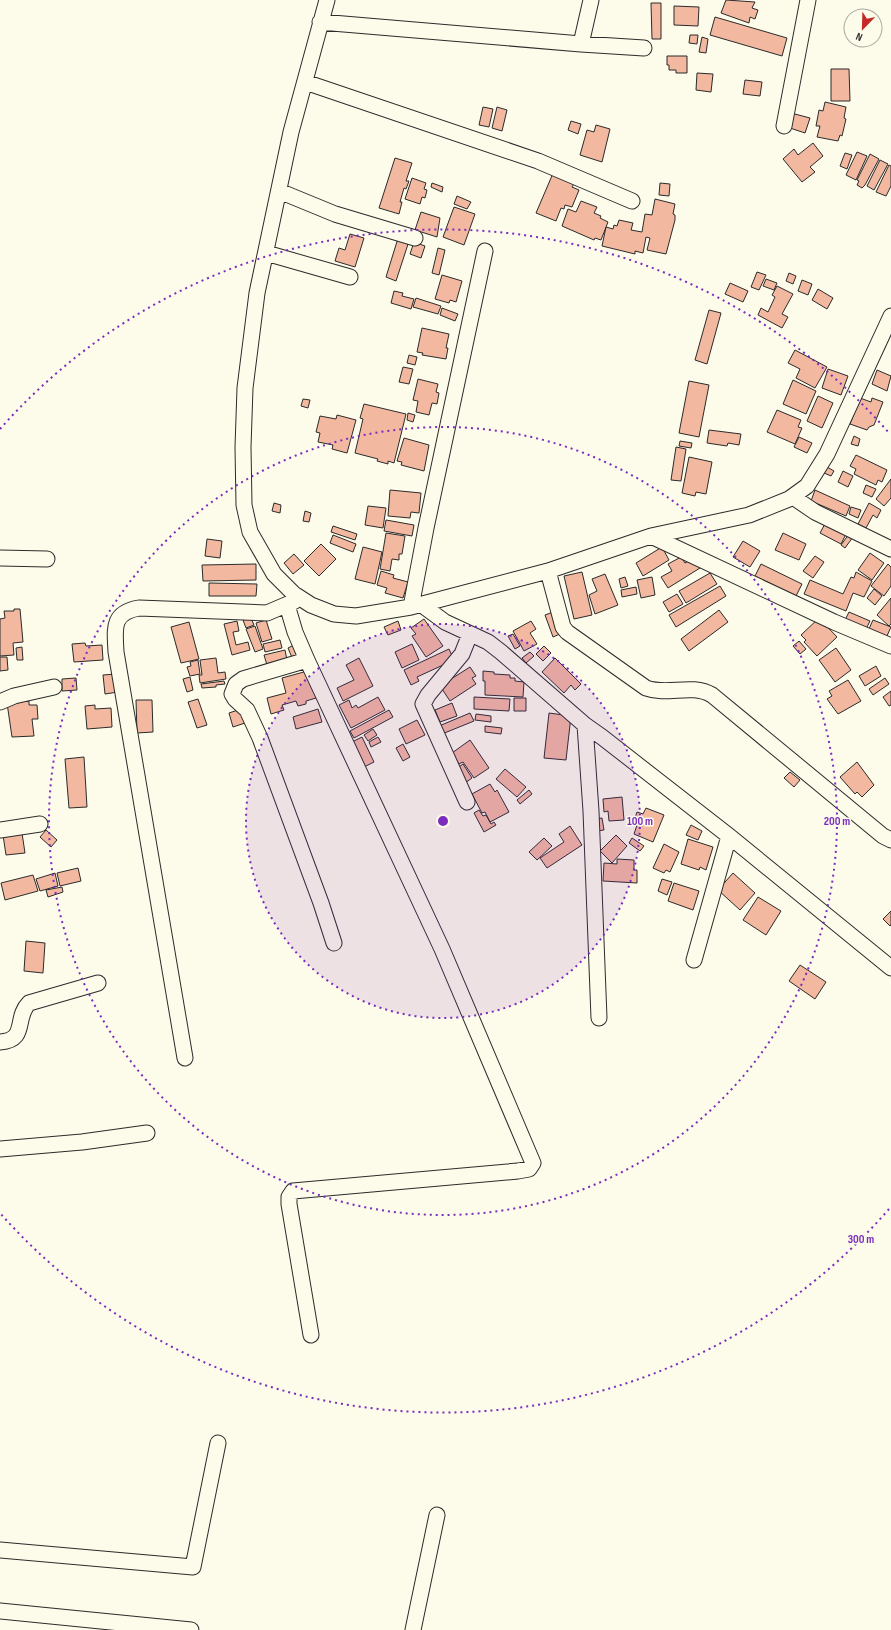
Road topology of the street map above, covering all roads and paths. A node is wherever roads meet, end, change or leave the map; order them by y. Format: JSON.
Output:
{"nodes":[{"id":1,"x":327,"y":0,"type":"edge"},
{"id":2,"x":591,"y":0,"type":"edge"},
{"id":3,"x":808,"y":0,"type":"edge"},
{"id":4,"x":320,"y":22,"type":"junction"},
{"id":5,"x":581,"y":44,"type":"junction"},
{"id":6,"x":644,"y":48,"type":"dead end"},
{"id":7,"x":304,"y":82,"type":"junction"},
{"id":8,"x":784,"y":126,"type":"dead end"},
{"id":9,"x":279,"y":191,"type":"junction"},
{"id":10,"x":632,"y":200,"type":"dead end"},
{"id":11,"x":414,"y":238,"type":"dead end"},
{"id":12,"x":486,"y":250,"type":"dead end"},
{"id":13,"x":266,"y":253,"type":"junction"},
{"id":14,"x":350,"y":278,"type":"dead end"},
{"id":15,"x":891,"y":316,"type":"edge"},
{"id":16,"x":793,"y":497,"type":"junction"},
{"id":17,"x":651,"y":536,"type":"junction"},
{"id":18,"x":891,"y":549,"type":"edge"},
{"id":19,"x":0,"y":558,"type":"edge"},
{"id":20,"x":47,"y":559,"type":"dead end"},
{"id":21,"x":548,"y":571,"type":"junction"},
{"id":22,"x":294,"y":602,"type":"junction"},
{"id":23,"x":417,"y":606,"type":"junction"},
{"id":24,"x":470,"y":634,"type":"junction"},
{"id":25,"x":891,"y":646,"type":"edge"},
{"id":26,"x":307,"y":660,"type":"junction"},
{"id":27,"x":54,"y":687,"type":"dead end"},
{"id":28,"x":0,"y":702,"type":"edge"},
{"id":29,"x":585,"y":725,"type":"junction"},
{"id":30,"x":467,"y":802,"type":"dead end"},
{"id":31,"x":40,"y":824,"type":"dead end"},
{"id":32,"x":0,"y":830,"type":"edge"},
{"id":33,"x":729,"y":836,"type":"junction"},
{"id":34,"x":891,"y":840,"type":"edge"},
{"id":35,"x":334,"y":943,"type":"dead end"},
{"id":36,"x":694,"y":960,"type":"dead end"},
{"id":37,"x":891,"y":968,"type":"edge"},
{"id":38,"x":98,"y":983,"type":"dead end"},
{"id":39,"x":599,"y":1018,"type":"dead end"},
{"id":40,"x":0,"y":1042,"type":"edge"},
{"id":41,"x":185,"y":1058,"type":"dead end"},
{"id":42,"x":147,"y":1132,"type":"dead end"},
{"id":43,"x":0,"y":1149,"type":"edge"},
{"id":44,"x":311,"y":1335,"type":"dead end"},
{"id":45,"x":218,"y":1443,"type":"dead end"},
{"id":46,"x":437,"y":1515,"type":"dead end"},
{"id":47,"x":0,"y":1550,"type":"edge"},
{"id":48,"x":0,"y":1611,"type":"edge"},
{"id":49,"x":191,"y":1630,"type":"edge"},
{"id":50,"x":413,"y":1630,"type":"edge"}],
"edges":[{"from":1,"to":4,"type":"street"},
{"from":2,"to":5,"type":"street"},
{"from":3,"to":8,"type":"street"},
{"from":4,"to":5,"type":"street"},
{"from":4,"to":7,"type":"street"},
{"from":5,"to":6,"type":"street"},
{"from":7,"to":9,"type":"street"},
{"from":7,"to":10,"type":"street"},
{"from":9,"to":11,"type":"street"},
{"from":9,"to":13,"type":"street"},
{"from":12,"to":23,"type":"street"},
{"from":13,"to":14,"type":"street"},
{"from":13,"to":22,"type":"street"},
{"from":15,"to":16,"type":"street"},
{"from":16,"to":17,"type":"street"},
{"from":16,"to":18,"type":"street"},
{"from":17,"to":21,"type":"street"},
{"from":17,"to":25,"type":"street"},
{"from":19,"to":20,"type":"street"},
{"from":21,"to":23,"type":"street"},
{"from":21,"to":34,"type":"street"},
{"from":22,"to":23,"type":"street"},
{"from":22,"to":26,"type":"street"},
{"from":22,"to":41,"type":"street"},
{"from":23,"to":24,"type":"street"},
{"from":24,"to":29,"type":"street"},
{"from":24,"to":30,"type":"street"},
{"from":26,"to":35,"type":"street"},
{"from":26,"to":44,"type":"street"},
{"from":27,"to":28,"type":"street"},
{"from":29,"to":33,"type":"street"},
{"from":29,"to":39,"type":"street"},
{"from":31,"to":32,"type":"street"},
{"from":33,"to":36,"type":"street"},
{"from":33,"to":37,"type":"street"},
{"from":38,"to":40,"type":"street"},
{"from":42,"to":43,"type":"street"},
{"from":45,"to":47,"type":"street"},
{"from":46,"to":50,"type":"street"},
{"from":48,"to":49,"type":"street"}]}
